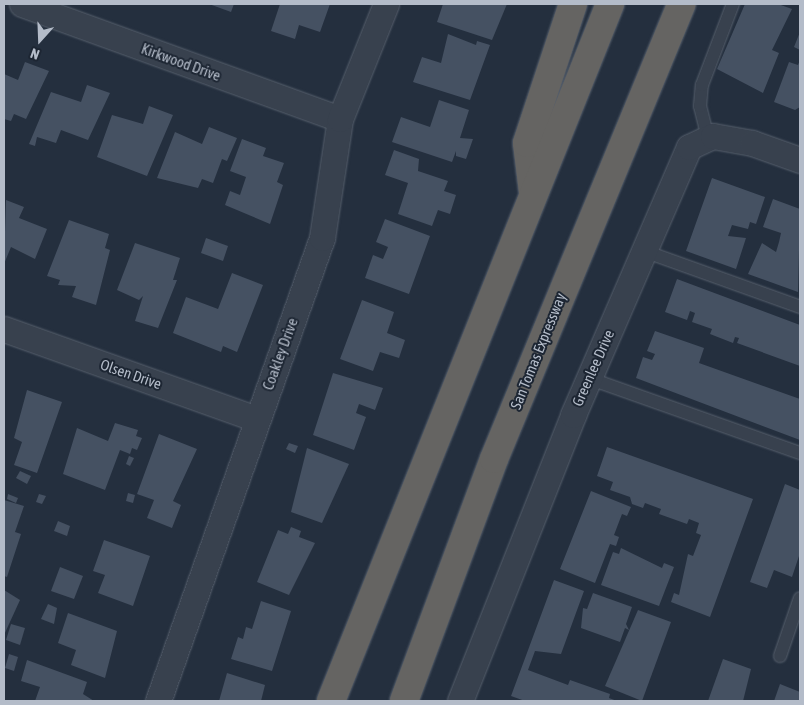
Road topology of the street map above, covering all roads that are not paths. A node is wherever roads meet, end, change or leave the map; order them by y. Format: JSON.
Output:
{"nodes":[{"id":1,"x":22,"y":4,"type":"edge"},
{"id":2,"x":386,"y":4,"type":"edge"},
{"id":3,"x":573,"y":4,"type":"edge"},
{"id":4,"x":610,"y":4,"type":"edge"},
{"id":5,"x":682,"y":4,"type":"edge"},
{"id":6,"x":733,"y":4,"type":"edge"},
{"id":7,"x":340,"y":119,"type":"junction"},
{"id":8,"x":708,"y":138,"type":"junction"},
{"id":9,"x":800,"y":160,"type":"edge"},
{"id":10,"x":533,"y":195,"type":"junction"},
{"id":11,"x":644,"y":251,"type":"junction"},
{"id":12,"x":800,"y":307,"type":"edge"},
{"id":13,"x":4,"y":332,"type":"edge"},
{"id":14,"x":588,"y":378,"type":"junction"},
{"id":15,"x":257,"y":419,"type":"junction"},
{"id":16,"x":800,"y":453,"type":"edge"},
{"id":17,"x":800,"y":598,"type":"edge"},
{"id":18,"x":780,"y":656,"type":"dead end"},
{"id":19,"x":158,"y":701,"type":"edge"},
{"id":20,"x":331,"y":701,"type":"edge"},
{"id":21,"x":404,"y":701,"type":"edge"},
{"id":22,"x":460,"y":701,"type":"edge"}],
"edges":[{"from":1,"to":7,"type":"street","name":"Kirkwood Drive"},
{"from":2,"to":7,"type":"street","name":"Coakley Drive"},
{"from":3,"to":10,"type":"highway"},
{"from":4,"to":10,"type":"highway"},
{"from":5,"to":21,"type":"highway","name":"San Tomas Expressway"},
{"from":6,"to":8,"type":"lane"},
{"from":7,"to":15,"type":"street","name":"Coakley Drive"},
{"from":8,"to":9,"type":"street"},
{"from":8,"to":11,"type":"street","name":"Greenlee Drive"},
{"from":10,"to":20,"type":"highway"},
{"from":11,"to":12,"type":"lane"},
{"from":11,"to":14,"type":"street","name":"Greenlee Drive"},
{"from":13,"to":15,"type":"street","name":"Olsen Drive"},
{"from":14,"to":16,"type":"lane"},
{"from":14,"to":22,"type":"street","name":"Greenlee Drive"},
{"from":15,"to":19,"type":"street","name":"Coakley Drive"},
{"from":17,"to":18,"type":"lane"}]}
